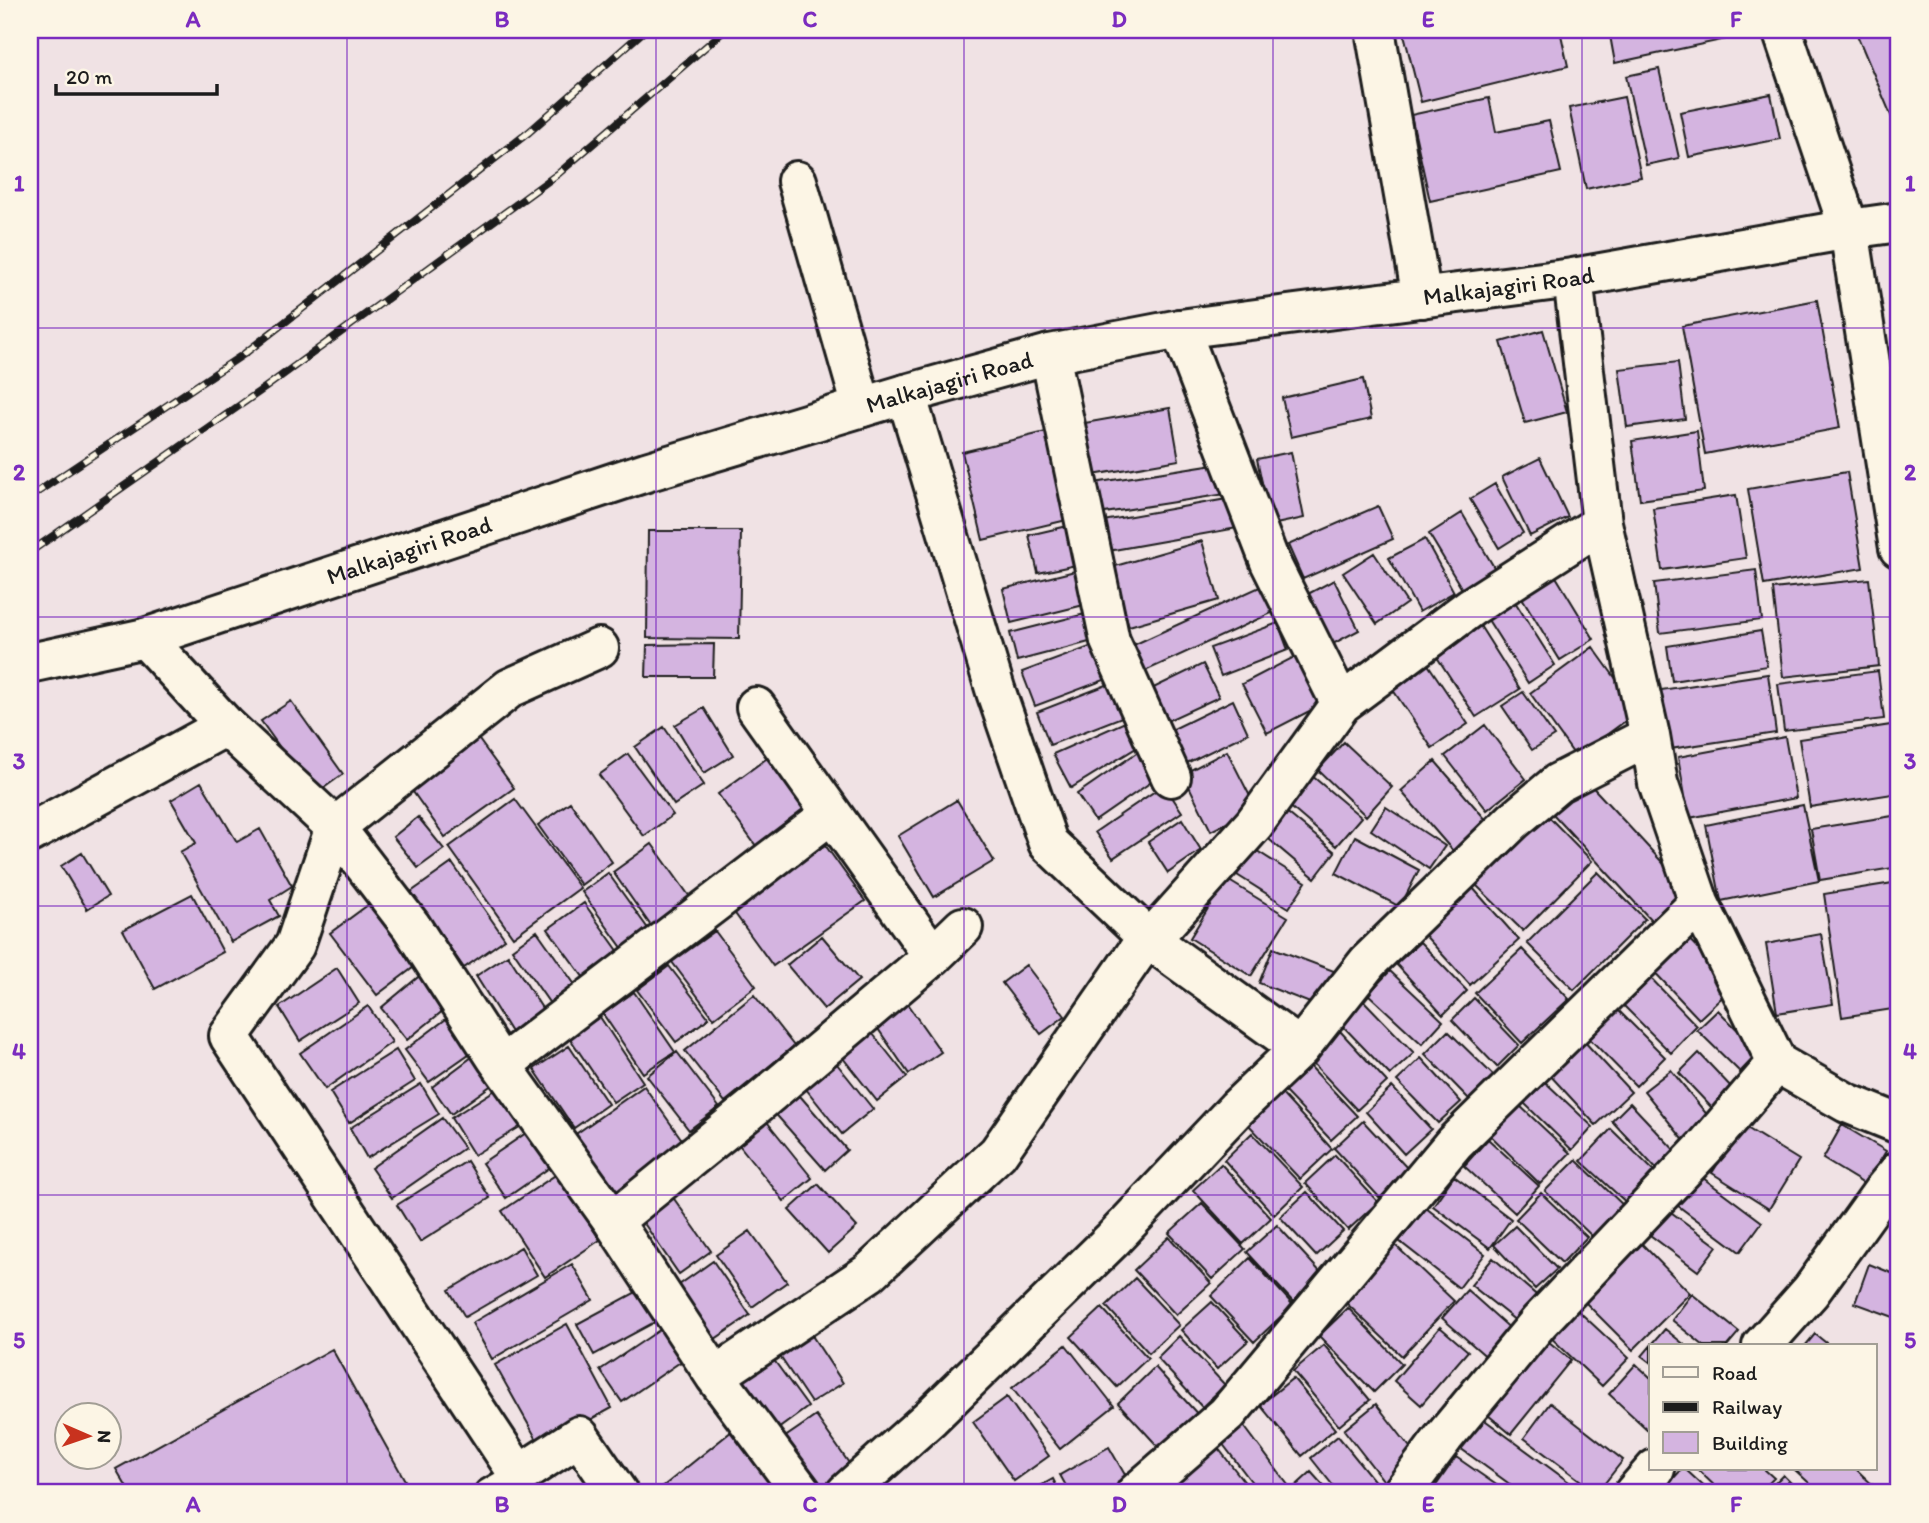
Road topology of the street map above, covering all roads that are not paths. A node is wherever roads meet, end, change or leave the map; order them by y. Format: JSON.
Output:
{"nodes":[{"id":1,"x":1375,"y":30,"type":"edge"},
{"id":2,"x":1782,"y":30,"type":"edge"},
{"id":3,"x":797,"y":181,"type":"dead end"},
{"id":4,"x":1899,"y":222,"type":"edge"},
{"id":5,"x":1849,"y":229,"type":"junction"},
{"id":6,"x":1573,"y":278,"type":"junction"},
{"id":7,"x":1422,"y":298,"type":"junction"},
{"id":8,"x":1180,"y":329,"type":"junction"},
{"id":9,"x":1050,"y":354,"type":"junction"},
{"id":10,"x":906,"y":394,"type":"junction"},
{"id":11,"x":862,"y":407,"type":"junction"},
{"id":12,"x":1602,"y":523,"type":"junction"},
{"id":13,"x":1899,"y":548,"type":"edge"},
{"id":14,"x":145,"y":638,"type":"junction"},
{"id":15,"x":599,"y":648,"type":"dead end"},
{"id":16,"x":30,"y":663,"type":"edge"},
{"id":17,"x":1341,"y":704,"type":"junction"},
{"id":18,"x":756,"y":707,"type":"dead end"},
{"id":19,"x":226,"y":726,"type":"junction"},
{"id":20,"x":1650,"y":736,"type":"junction"},
{"id":21,"x":1171,"y":777,"type":"dead end"},
{"id":22,"x":831,"y":814,"type":"junction"},
{"id":23,"x":335,"y":827,"type":"junction"},
{"id":24,"x":30,"y":833,"type":"edge"},
{"id":25,"x":1699,"y":903,"type":"junction"},
{"id":26,"x":963,"y":927,"type":"dead end"},
{"id":27,"x":1150,"y":940,"type":"junction"},
{"id":28,"x":933,"y":956,"type":"junction"},
{"id":29,"x":1300,"y":1048,"type":"junction"},
{"id":30,"x":1776,"y":1063,"type":"junction"},
{"id":31,"x":502,"y":1065,"type":"junction"},
{"id":32,"x":1899,"y":1124,"type":"edge"},
{"id":33,"x":1899,"y":1171,"type":"edge"},
{"id":34,"x":613,"y":1222,"type":"junction"},
{"id":35,"x":1764,"y":1344,"type":"edge"},
{"id":36,"x":715,"y":1376,"type":"junction"},
{"id":37,"x":1654,"y":1470,"type":"edge"},
{"id":38,"x":503,"y":1484,"type":"edge"},
{"id":39,"x":618,"y":1493,"type":"edge"},
{"id":40,"x":802,"y":1493,"type":"edge"},
{"id":41,"x":846,"y":1493,"type":"edge"},
{"id":42,"x":1136,"y":1493,"type":"edge"},
{"id":43,"x":1402,"y":1493,"type":"edge"},
{"id":44,"x":1634,"y":1493,"type":"edge"}],
"edges":[{"from":1,"to":7,"type":"street"},
{"from":2,"to":5,"type":"street"},
{"from":3,"to":11,"type":"street"},
{"from":4,"to":5,"type":"street","name":"Malkajagiri Road"},
{"from":5,"to":6,"type":"street","name":"Malkajagiri Road"},
{"from":5,"to":13,"type":"street"},
{"from":6,"to":7,"type":"street","name":"Malkajagiri Road"},
{"from":6,"to":12,"type":"street"},
{"from":7,"to":8,"type":"street","name":"Malkajagiri Road"},
{"from":8,"to":9,"type":"street","name":"Malkajagiri Road"},
{"from":8,"to":17,"type":"street"},
{"from":9,"to":10,"type":"street","name":"Malkajagiri Road"},
{"from":9,"to":21,"type":"street"},
{"from":10,"to":11,"type":"street","name":"Malkajagiri Road"},
{"from":10,"to":27,"type":"street"},
{"from":11,"to":14,"type":"street","name":"Malkajagiri Road"},
{"from":12,"to":17,"type":"street"},
{"from":12,"to":20,"type":"street"},
{"from":14,"to":16,"type":"street","name":"Malkajagiri Road"},
{"from":14,"to":19,"type":"street"},
{"from":15,"to":23,"type":"street"},
{"from":17,"to":27,"type":"street"},
{"from":18,"to":22,"type":"street"},
{"from":19,"to":23,"type":"street"},
{"from":19,"to":24,"type":"street"},
{"from":20,"to":25,"type":"street"},
{"from":20,"to":29,"type":"street"},
{"from":22,"to":28,"type":"street"},
{"from":22,"to":31,"type":"street"},
{"from":23,"to":31,"type":"street"},
{"from":23,"to":38,"type":"street"},
{"from":25,"to":30,"type":"street"},
{"from":25,"to":42,"type":"street"},
{"from":26,"to":28,"type":"street"},
{"from":27,"to":29,"type":"street"},
{"from":27,"to":36,"type":"street"},
{"from":28,"to":34,"type":"street"},
{"from":29,"to":41,"type":"street"},
{"from":30,"to":32,"type":"street"},
{"from":30,"to":43,"type":"street"},
{"from":31,"to":34,"type":"street"},
{"from":33,"to":35,"type":"street"},
{"from":34,"to":36,"type":"street"},
{"from":36,"to":40,"type":"street"},
{"from":37,"to":44,"type":"street"},
{"from":38,"to":39,"type":"street"}]}
